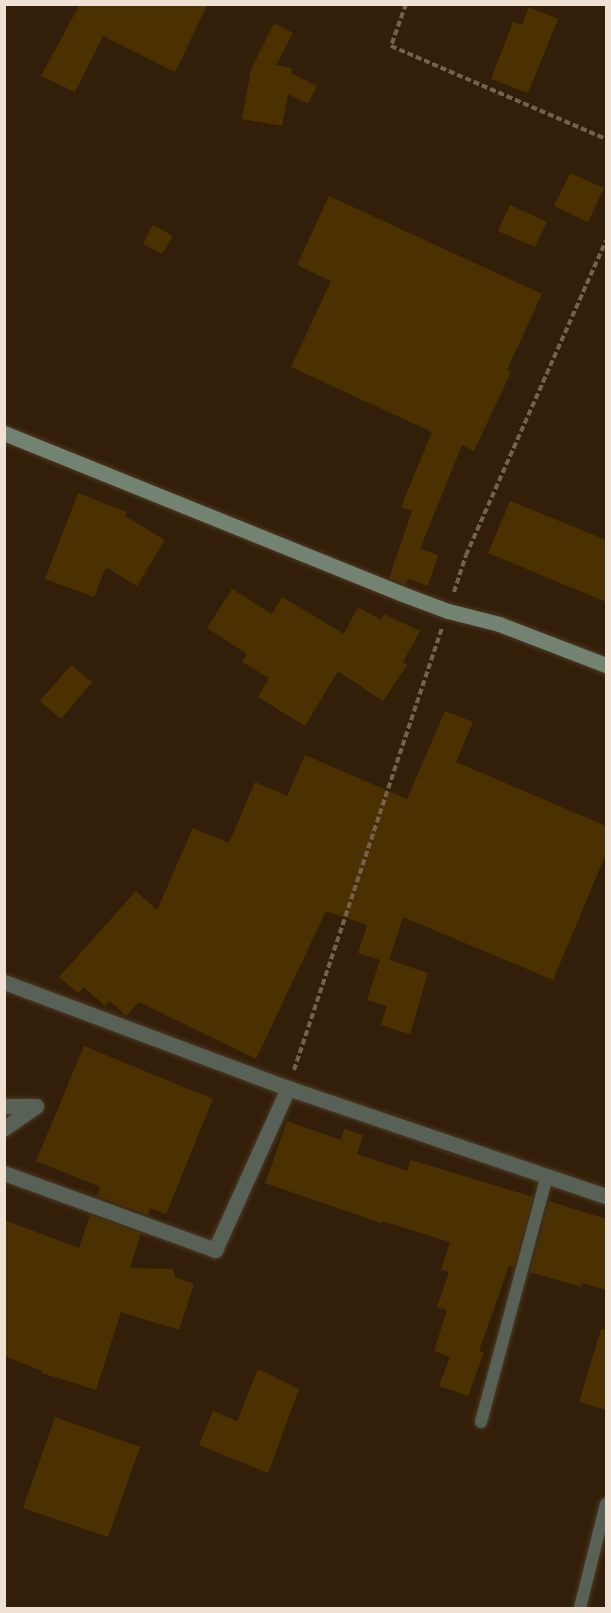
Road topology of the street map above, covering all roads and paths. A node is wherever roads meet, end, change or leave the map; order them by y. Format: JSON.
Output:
{"nodes":[{"id":1,"x":406,"y":4,"type":"edge"},
{"id":2,"x":606,"y":139,"type":"edge"},
{"id":3,"x":606,"y":241,"type":"edge"},
{"id":4,"x":4,"y":433,"type":"edge"},
{"id":5,"x":448,"y":611,"type":"junction"},
{"id":6,"x":606,"y":665,"type":"edge"},
{"id":7,"x":4,"y":982,"type":"edge"},
{"id":8,"x":288,"y":1088,"type":"junction"},
{"id":9,"x":4,"y":1107,"type":"edge"},
{"id":10,"x":4,"y":1128,"type":"edge"},
{"id":11,"x":4,"y":1173,"type":"edge"},
{"id":12,"x":547,"y":1176,"type":"junction"},
{"id":13,"x":606,"y":1196,"type":"edge"},
{"id":14,"x":481,"y":1422,"type":"dead end"},
{"id":15,"x":606,"y":1504,"type":"edge"},
{"id":16,"x":580,"y":1608,"type":"edge"}],
"edges":[{"from":1,"to":2,"type":"path"},
{"from":3,"to":5,"type":"path"},
{"from":4,"to":5,"type":"main road"},
{"from":5,"to":6,"type":"main road"},
{"from":5,"to":8,"type":"path"},
{"from":7,"to":8,"type":"street"},
{"from":8,"to":11,"type":"street"},
{"from":8,"to":12,"type":"street"},
{"from":9,"to":10,"type":"street"},
{"from":12,"to":13,"type":"street"},
{"from":12,"to":14,"type":"lane"},
{"from":15,"to":16,"type":"lane"}]}
